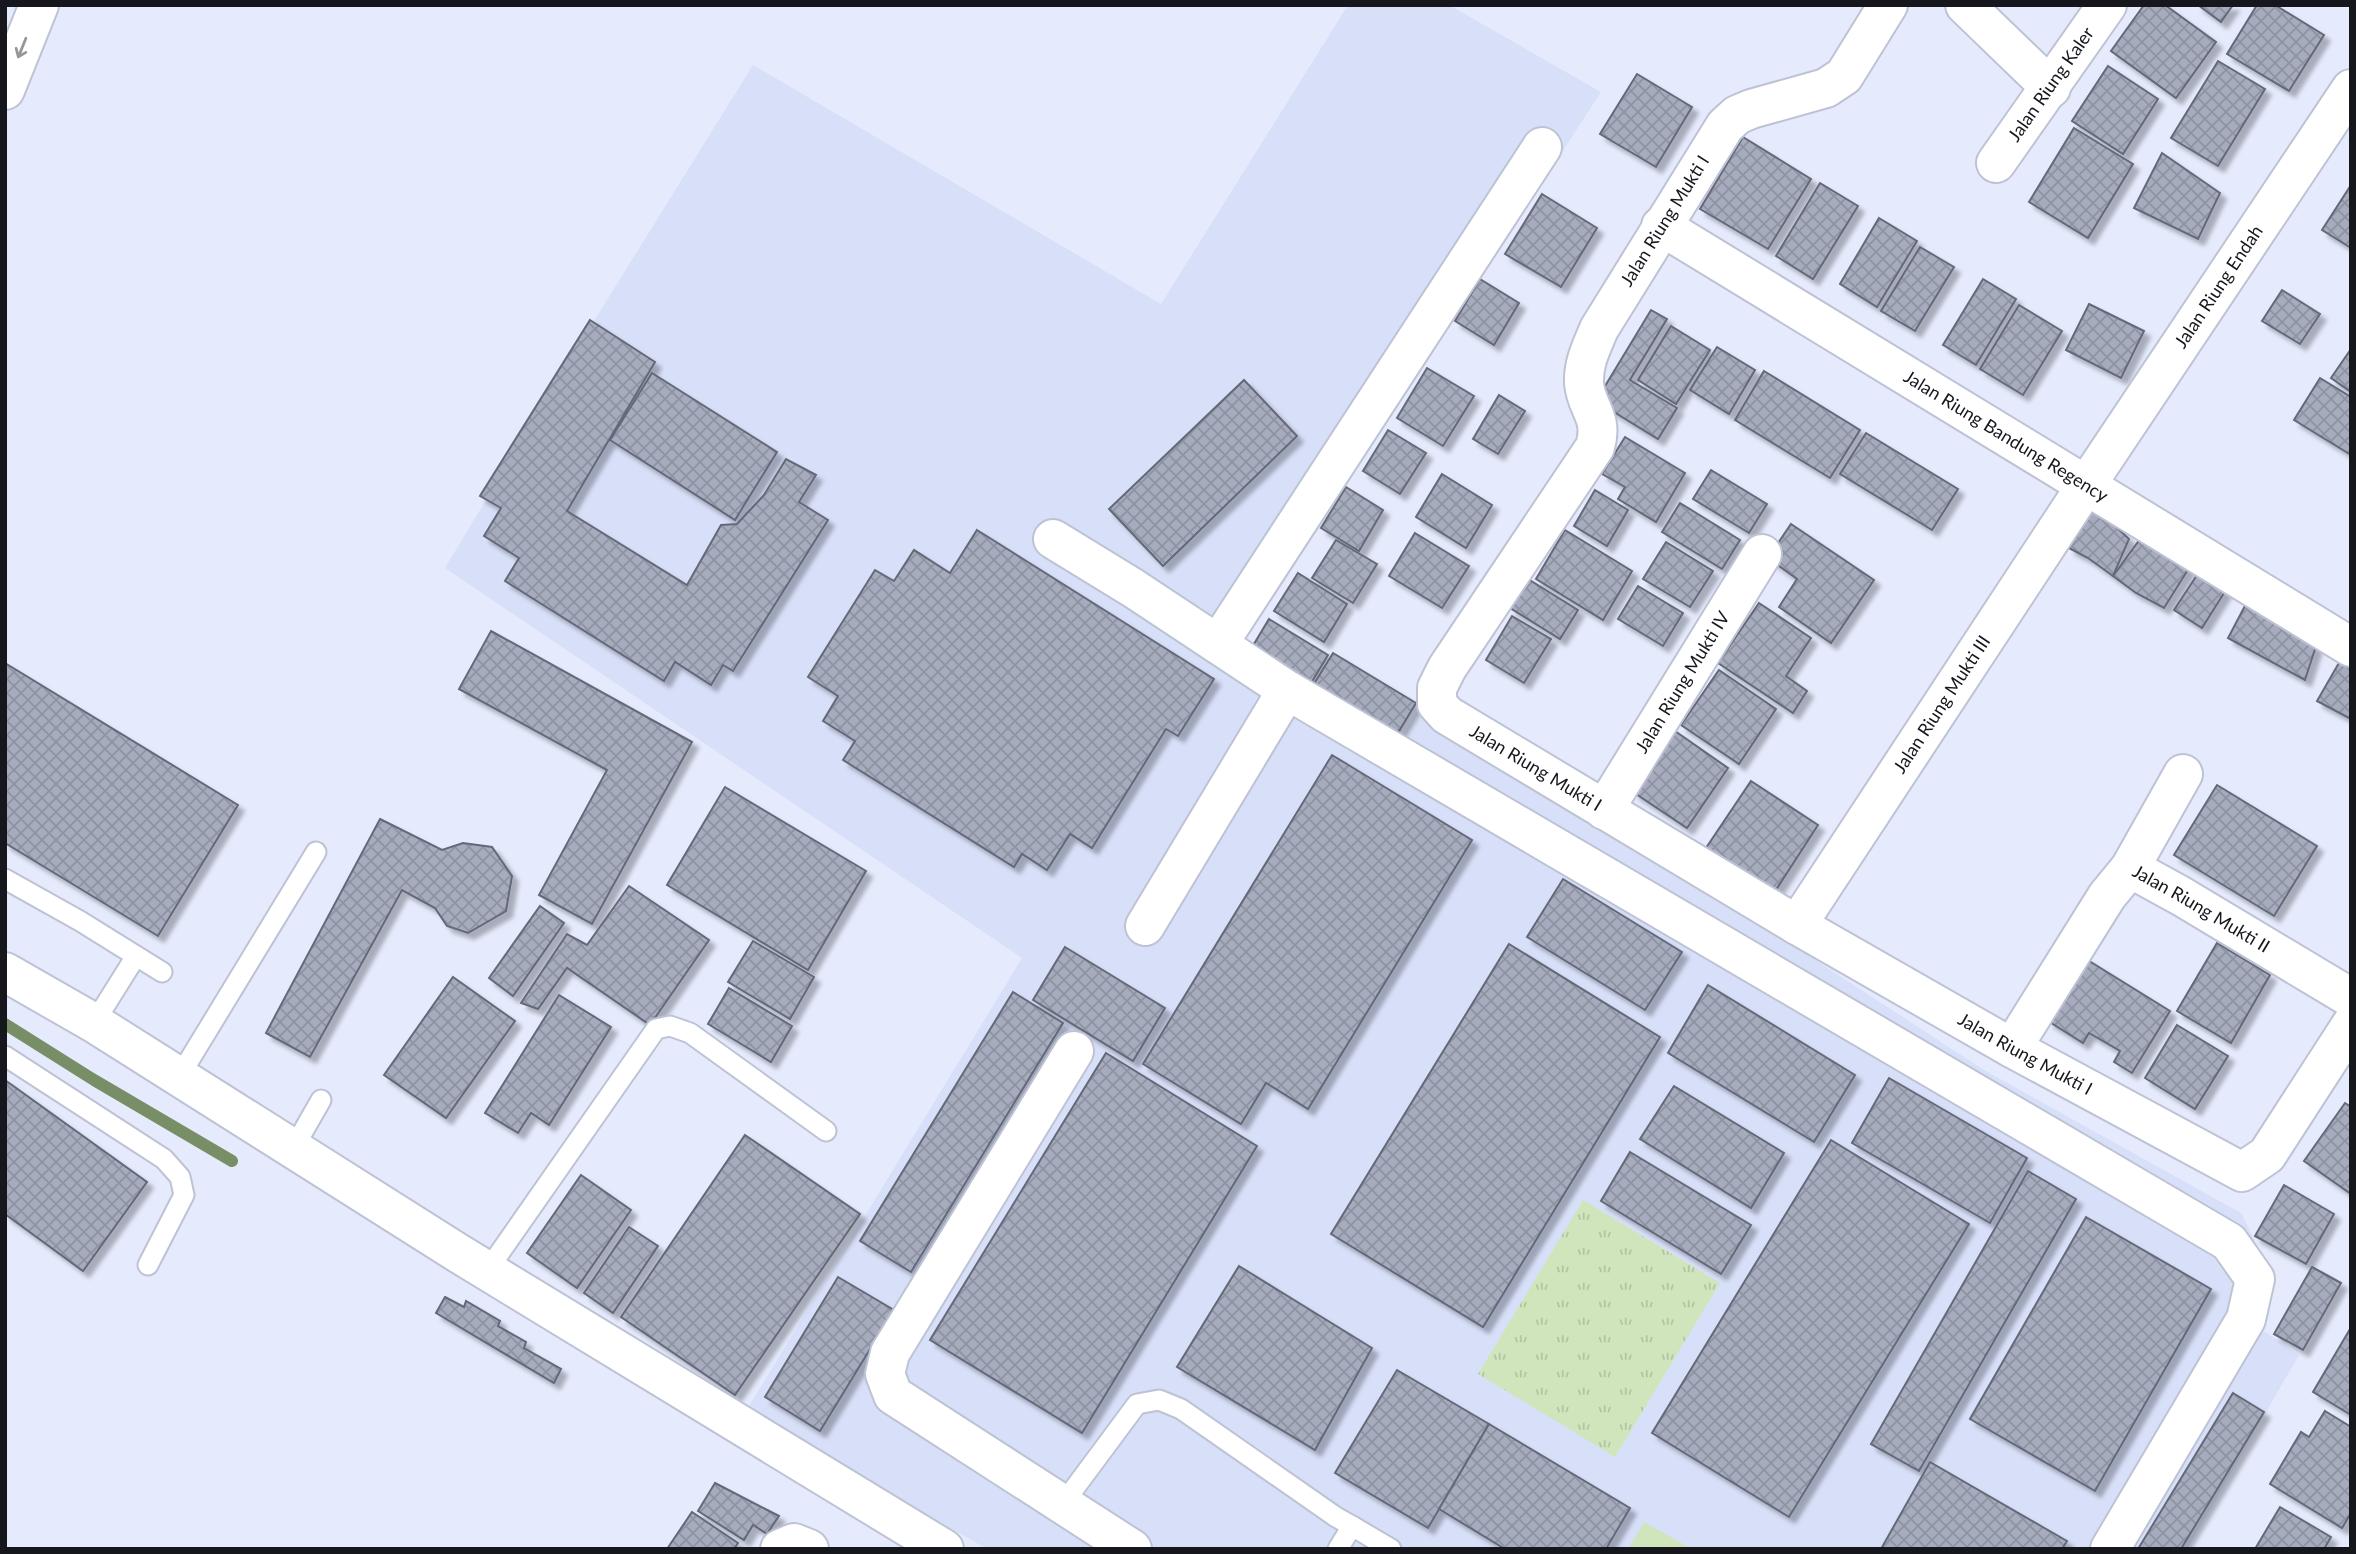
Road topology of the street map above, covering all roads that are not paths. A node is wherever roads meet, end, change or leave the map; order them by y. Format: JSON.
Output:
{"nodes":[{"id":1,"x":39,"y":5,"type":"edge"},
{"id":2,"x":1888,"y":5,"type":"edge"},
{"id":3,"x":1965,"y":5,"type":"edge"},
{"id":4,"x":2107,"y":5,"type":"edge"},
{"id":5,"x":2051,"y":88,"type":"junction"},
{"id":6,"x":2351,"y":89,"type":"edge"},
{"id":7,"x":5,"y":90,"type":"edge"},
{"id":8,"x":1542,"y":147,"type":"dead end"},
{"id":9,"x":1996,"y":163,"type":"dead end"},
{"id":10,"x":1661,"y":226,"type":"junction"},
{"id":11,"x":2087,"y":484,"type":"junction"},
{"id":12,"x":1053,"y":539,"type":"dead end"},
{"id":13,"x":1762,"y":554,"type":"dead end"},
{"id":14,"x":1218,"y":644,"type":"junction"},
{"id":15,"x":2351,"y":647,"type":"edge"},
{"id":16,"x":1287,"y":690,"type":"junction"},
{"id":17,"x":2183,"y":774,"type":"dead end"},
{"id":18,"x":1604,"y":810,"type":"junction"},
{"id":19,"x":316,"y":852,"type":"dead end"},
{"id":20,"x":2130,"y":868,"type":"junction"},
{"id":21,"x":5,"y":880,"type":"edge"},
{"id":22,"x":1797,"y":925,"type":"junction"},
{"id":23,"x":1145,"y":926,"type":"dead end"},
{"id":24,"x":136,"y":956,"type":"junction"},
{"id":25,"x":5,"y":972,"type":"edge"},
{"id":26,"x":162,"y":972,"type":"dead end"},
{"id":27,"x":2351,"y":998,"type":"edge"},
{"id":28,"x":94,"y":1023,"type":"junction"},
{"id":29,"x":2351,"y":1025,"type":"edge"},
{"id":30,"x":2012,"y":1048,"type":"junction"},
{"id":31,"x":1074,"y":1051,"type":"dead end"},
{"id":32,"x":5,"y":1056,"type":"edge"},
{"id":33,"x":179,"y":1077,"type":"junction"},
{"id":34,"x":321,"y":1100,"type":"dead end"},
{"id":35,"x":826,"y":1131,"type":"dead end"},
{"id":36,"x":293,"y":1149,"type":"junction"},
{"id":37,"x":148,"y":1265,"type":"dead end"},
{"id":38,"x":487,"y":1271,"type":"junction"},
{"id":39,"x":1062,"y":1505,"type":"junction"},
{"id":40,"x":1352,"y":1526,"type":"junction"},
{"id":41,"x":780,"y":1549,"type":"edge"},
{"id":42,"x":809,"y":1549,"type":"edge"},
{"id":43,"x":944,"y":1549,"type":"edge"},
{"id":44,"x":1132,"y":1549,"type":"edge"},
{"id":45,"x":1338,"y":1549,"type":"edge"},
{"id":46,"x":1391,"y":1549,"type":"edge"},
{"id":47,"x":2110,"y":1549,"type":"edge"}],
"edges":[{"from":1,"to":7,"type":"street","one_way":true},
{"from":2,"to":10,"type":"street","name":"Jalan Riung Mukti I"},
{"from":3,"to":5,"type":"street"},
{"from":4,"to":5,"type":"street","name":"Jalan Riung Kaler"},
{"from":5,"to":9,"type":"street","name":"Jalan Riung Kaler"},
{"from":6,"to":11,"type":"street","name":"Jalan Riung Endah"},
{"from":8,"to":14,"type":"street"},
{"from":10,"to":11,"type":"street","name":"Jalan Riung Bandung Regency"},
{"from":10,"to":18,"type":"street","name":"Jalan Riung Mukti I"},
{"from":11,"to":15,"type":"street","name":"Jalan Riung Bandung Regency"},
{"from":11,"to":22,"type":"street","name":"Jalan Riung Mukti III"},
{"from":12,"to":14,"type":"street"},
{"from":13,"to":18,"type":"street","name":"Jalan Riung Mukti IV"},
{"from":14,"to":16,"type":"street"},
{"from":16,"to":23,"type":"street"},
{"from":16,"to":47,"type":"street"},
{"from":17,"to":20,"type":"street"},
{"from":18,"to":22,"type":"street","name":"Jalan Riung Mukti I"},
{"from":19,"to":33,"type":"lane"},
{"from":20,"to":27,"type":"street","name":"Jalan Riung Mukti II"},
{"from":20,"to":30,"type":"street","name":"Jalan Riung Mukti II"},
{"from":21,"to":24,"type":"lane"},
{"from":22,"to":30,"type":"street","name":"Jalan Riung Mukti I"},
{"from":24,"to":26,"type":"lane"},
{"from":24,"to":28,"type":"lane"},
{"from":25,"to":28,"type":"street"},
{"from":28,"to":33,"type":"street"},
{"from":29,"to":30,"type":"street","name":"Jalan Riung Mukti I"},
{"from":31,"to":39,"type":"street"},
{"from":32,"to":37,"type":"lane"},
{"from":33,"to":36,"type":"street"},
{"from":34,"to":36,"type":"lane"},
{"from":35,"to":38,"type":"lane"},
{"from":36,"to":38,"type":"street"},
{"from":38,"to":43,"type":"street"},
{"from":39,"to":40,"type":"lane"},
{"from":39,"to":44,"type":"street"},
{"from":40,"to":45,"type":"lane"},
{"from":40,"to":46,"type":"lane"},
{"from":41,"to":42,"type":"street"}]}
